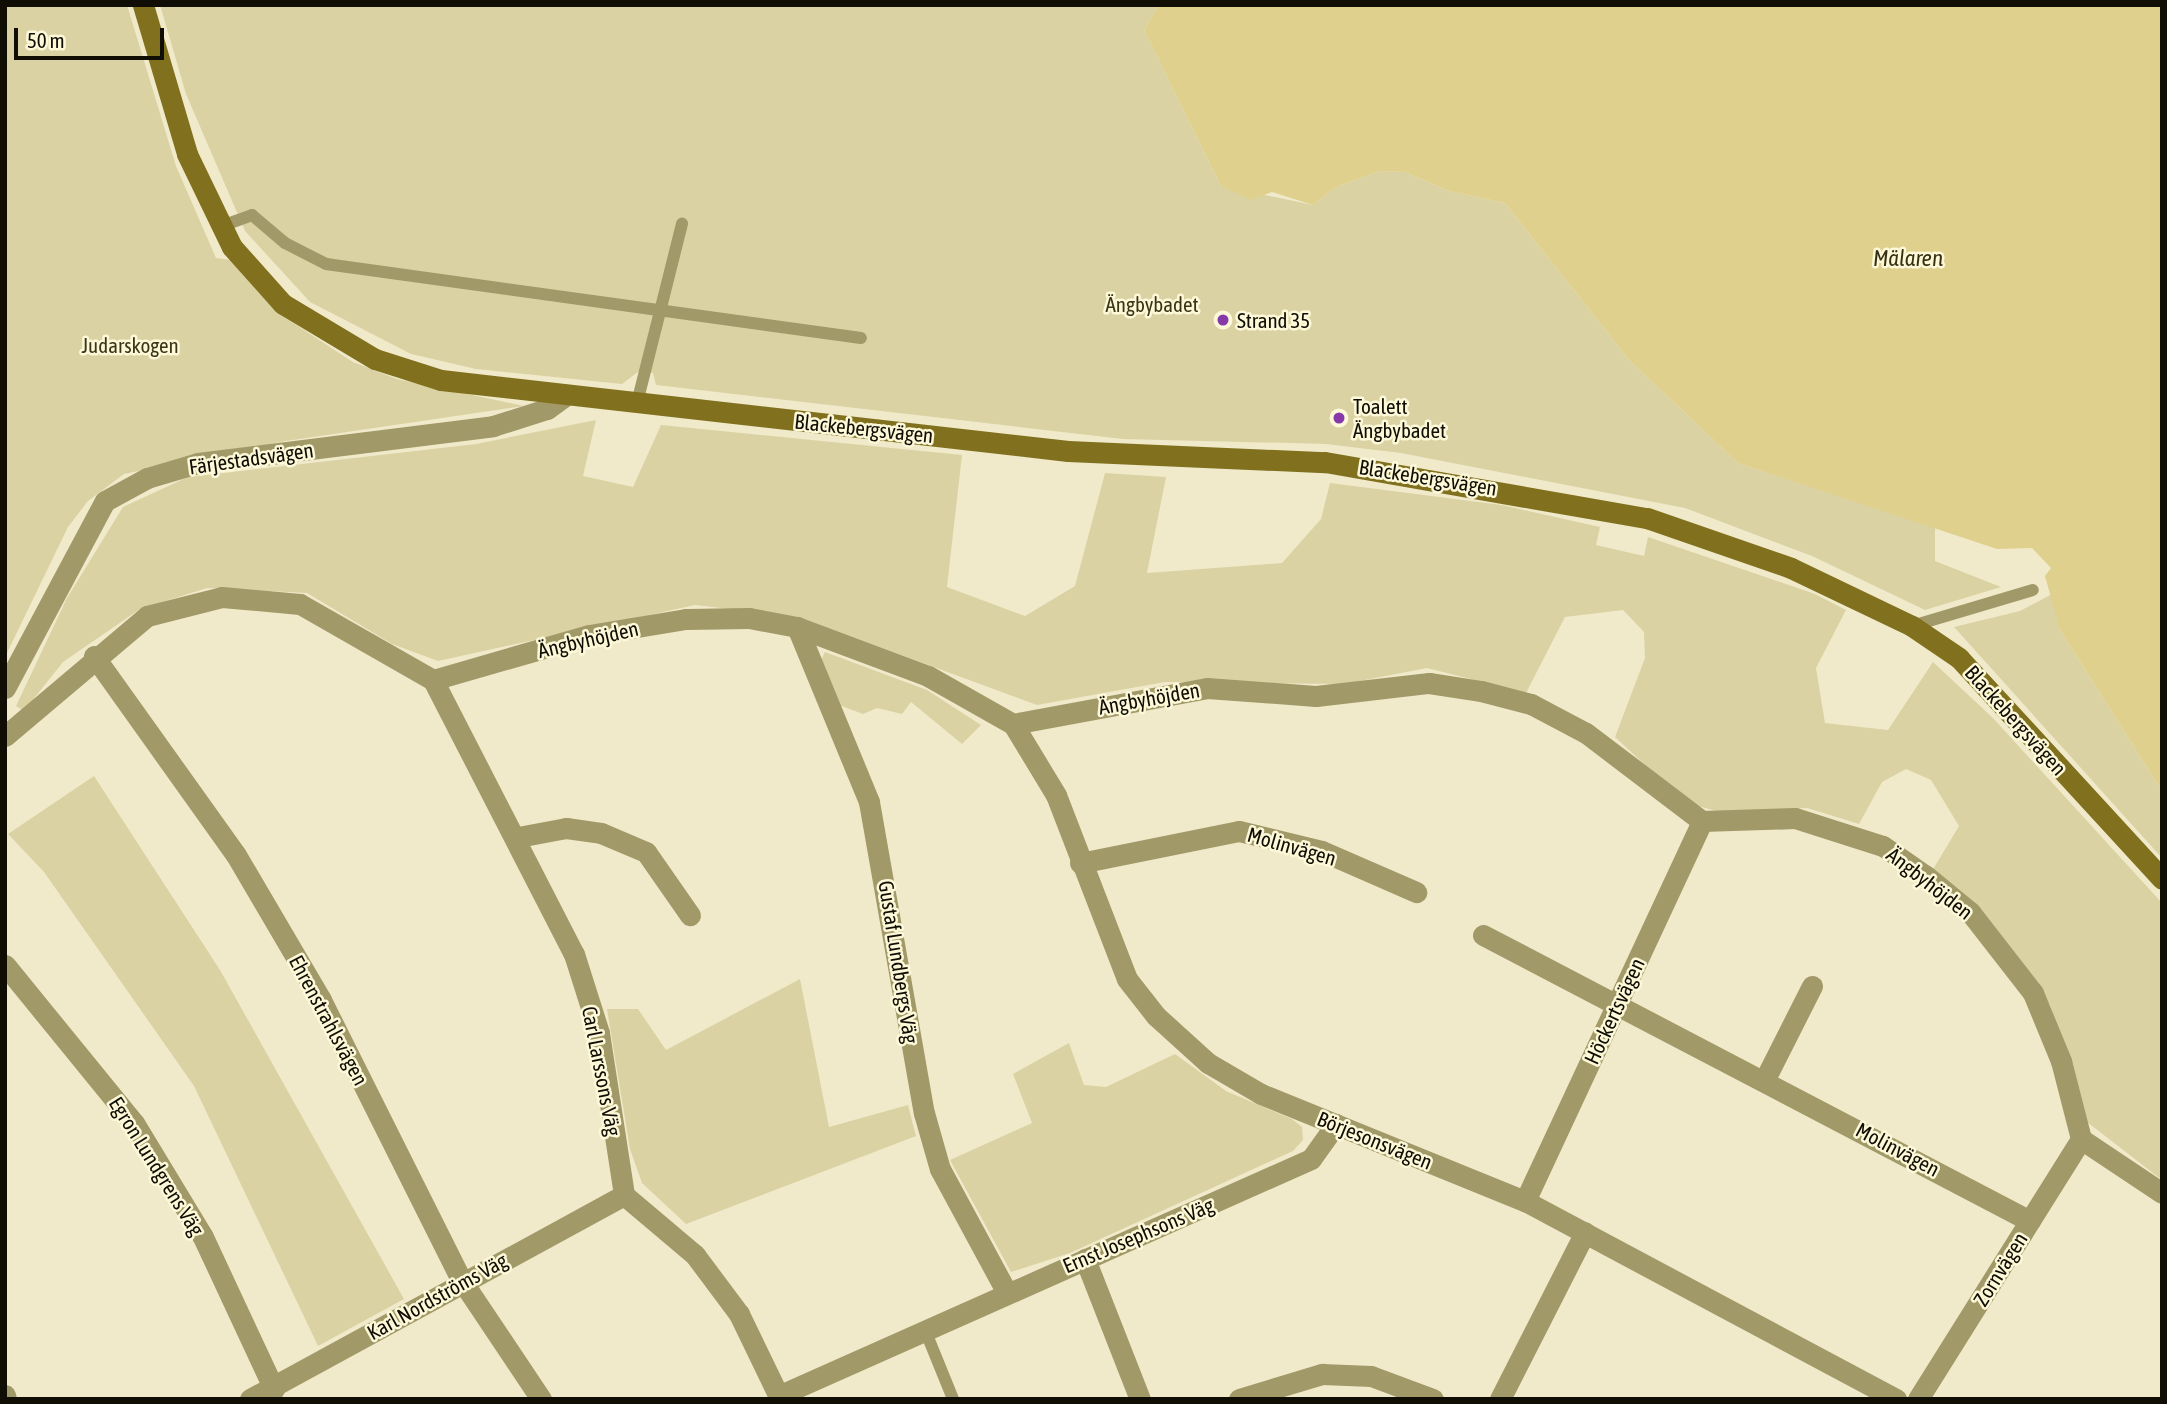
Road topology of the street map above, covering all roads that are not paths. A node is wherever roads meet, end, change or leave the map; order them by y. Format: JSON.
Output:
{"nodes":[{"id":1,"x":143,"y":5,"type":"edge"},
{"id":2,"x":682,"y":224,"type":"dead end"},
{"id":3,"x":219,"y":227,"type":"junction"},
{"id":4,"x":664,"y":309,"type":"junction"},
{"id":5,"x":861,"y":338,"type":"dead end"},
{"id":6,"x":566,"y":395,"type":"junction"},
{"id":7,"x":637,"y":402,"type":"junction"},
{"id":8,"x":2033,"y":590,"type":"dead end"},
{"id":9,"x":1912,"y":626,"type":"junction"},
{"id":10,"x":797,"y":627,"type":"junction"},
{"id":11,"x":94,"y":656,"type":"junction"},
{"id":12,"x":433,"y":680,"type":"junction"},
{"id":13,"x":5,"y":688,"type":"edge"},
{"id":14,"x":1013,"y":724,"type":"junction"},
{"id":15,"x":5,"y":736,"type":"edge"},
{"id":16,"x":1702,"y":821,"type":"junction"},
{"id":17,"x":518,"y":836,"type":"junction"},
{"id":18,"x":1080,"y":863,"type":"junction"},
{"id":19,"x":2162,"y":879,"type":"edge"},
{"id":20,"x":1416,"y":892,"type":"dead end"},
{"id":21,"x":690,"y":915,"type":"dead end"},
{"id":22,"x":1483,"y":935,"type":"dead end"},
{"id":23,"x":5,"y":965,"type":"edge"},
{"id":24,"x":1812,"y":986,"type":"dead end"},
{"id":25,"x":1619,"y":1002,"type":"junction"},
{"id":26,"x":1766,"y":1077,"type":"junction"},
{"id":27,"x":1336,"y":1124,"type":"junction"},
{"id":28,"x":2081,"y":1139,"type":"junction"},
{"id":29,"x":2162,"y":1193,"type":"edge"},
{"id":30,"x":624,"y":1195,"type":"junction"},
{"id":31,"x":1525,"y":1200,"type":"junction"},
{"id":32,"x":2030,"y":1221,"type":"junction"},
{"id":33,"x":1585,"y":1232,"type":"junction"},
{"id":34,"x":1085,"y":1259,"type":"junction"},
{"id":35,"x":462,"y":1281,"type":"junction"},
{"id":36,"x":1007,"y":1293,"type":"junction"},
{"id":37,"x":925,"y":1330,"type":"junction"},
{"id":38,"x":274,"y":1389,"type":"junction"},
{"id":39,"x":779,"y":1397,"type":"edge"},
{"id":40,"x":250,"y":1399,"type":"edge"},
{"id":41,"x":541,"y":1399,"type":"edge"},
{"id":42,"x":953,"y":1399,"type":"edge"},
{"id":43,"x":1140,"y":1399,"type":"edge"},
{"id":44,"x":1239,"y":1399,"type":"edge"},
{"id":45,"x":1433,"y":1399,"type":"edge"},
{"id":46,"x":1500,"y":1399,"type":"edge"},
{"id":47,"x":1896,"y":1399,"type":"edge"},
{"id":48,"x":1918,"y":1399,"type":"edge"}],
"edges":[{"from":1,"to":3,"type":"street","name":"Blackebergsvägen"},
{"from":2,"to":4,"type":"lane"},
{"from":3,"to":4,"type":"lane"},
{"from":3,"to":6,"type":"street","name":"Blackebergsvägen"},
{"from":4,"to":5,"type":"lane"},
{"from":4,"to":7,"type":"lane"},
{"from":6,"to":7,"type":"street","name":"Blackebergsvägen"},
{"from":6,"to":13,"type":"street","name":"Färjestadsvägen"},
{"from":7,"to":9,"type":"street","name":"Blackebergsvägen"},
{"from":8,"to":9,"type":"lane"},
{"from":9,"to":19,"type":"street","name":"Blackebergsvägen"},
{"from":10,"to":12,"type":"street","name":"Ängbyhöjden"},
{"from":10,"to":14,"type":"street","name":"Ängbyhöjden"},
{"from":10,"to":36,"type":"street","name":"Gustaf Lundbergs Väg"},
{"from":11,"to":12,"type":"street"},
{"from":11,"to":15,"type":"street"},
{"from":11,"to":35,"type":"street","name":"Ehrenstrahlsvägen"},
{"from":12,"to":17,"type":"street","name":"Carl Larssons Väg"},
{"from":14,"to":16,"type":"street","name":"Ängbyhöjden"},
{"from":14,"to":18,"type":"street","name":"Börjesonsvägen"},
{"from":16,"to":25,"type":"street","name":"Höckertsvägen"},
{"from":16,"to":28,"type":"street","name":"Ängbyhöjden"},
{"from":17,"to":21,"type":"street"},
{"from":17,"to":30,"type":"street","name":"Carl Larssons Väg"},
{"from":18,"to":20,"type":"street","name":"Molinvägen"},
{"from":18,"to":27,"type":"street","name":"Börjesonsvägen"},
{"from":22,"to":25,"type":"street","name":"Molinvägen"},
{"from":23,"to":38,"type":"street","name":"Egron Lundgrens Väg"},
{"from":24,"to":26,"type":"street"},
{"from":25,"to":26,"type":"street","name":"Molinvägen"},
{"from":25,"to":31,"type":"street","name":"Höckertsvägen"},
{"from":26,"to":32,"type":"street","name":"Molinvägen"},
{"from":27,"to":31,"type":"street","name":"Börjesonsvägen"},
{"from":27,"to":34,"type":"street","name":"Ernst Josephsons Väg"},
{"from":28,"to":29,"type":"street"},
{"from":28,"to":32,"type":"street","name":"Zornvägen"},
{"from":30,"to":35,"type":"street","name":"Karl Nordströms Väg"},
{"from":30,"to":39,"type":"street"},
{"from":31,"to":33,"type":"street","name":"Börjesonsvägen"},
{"from":32,"to":48,"type":"street","name":"Zornvägen"},
{"from":33,"to":46,"type":"street"},
{"from":33,"to":47,"type":"street","name":"Börjesonsvägen"},
{"from":34,"to":36,"type":"street","name":"Ernst Josephsons Väg"},
{"from":34,"to":43,"type":"street"},
{"from":35,"to":38,"type":"street","name":"Karl Nordströms Väg"},
{"from":35,"to":41,"type":"street","name":"Ehrenstrahlsvägen"},
{"from":36,"to":37,"type":"street","name":"Ernst Josephsons Väg"},
{"from":37,"to":39,"type":"street","name":"Ernst Josephsons Väg"},
{"from":37,"to":42,"type":"lane"},
{"from":38,"to":40,"type":"street","name":"Karl Nordströms Väg"},
{"from":44,"to":45,"type":"street"}]}
